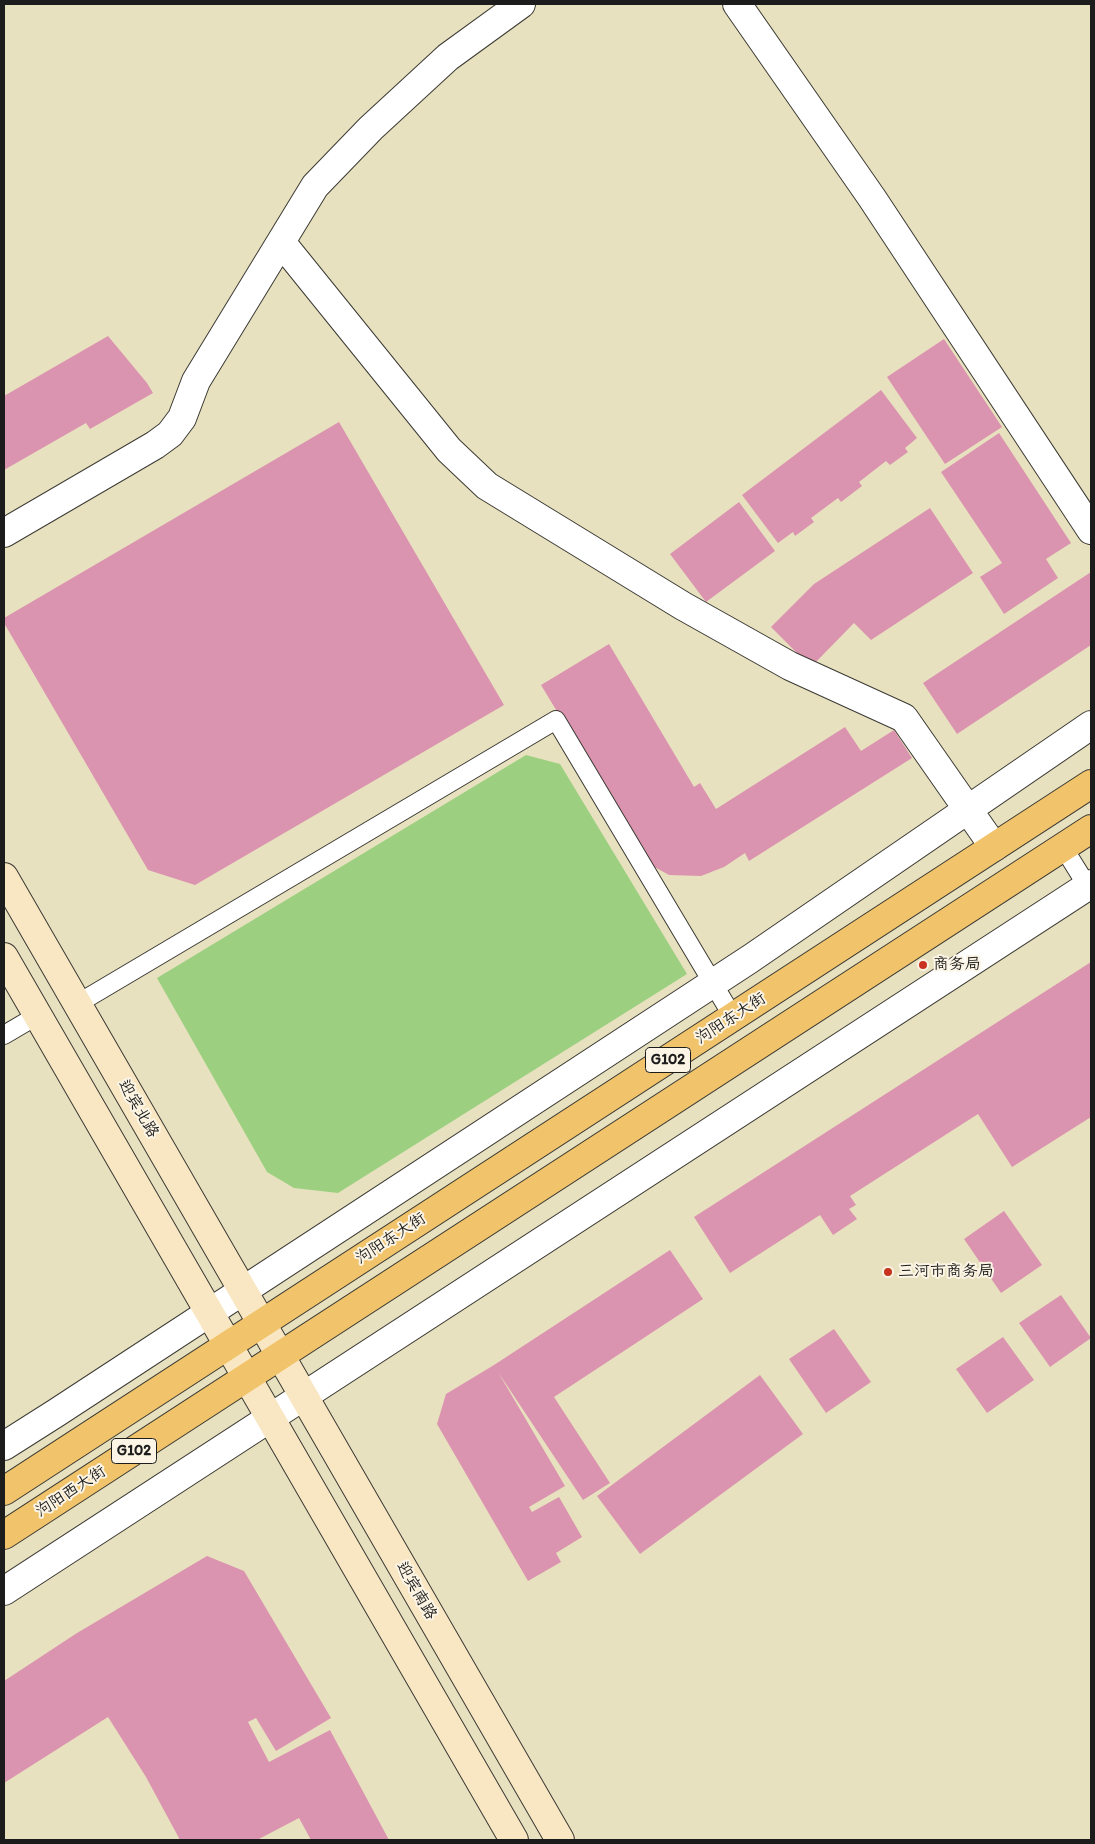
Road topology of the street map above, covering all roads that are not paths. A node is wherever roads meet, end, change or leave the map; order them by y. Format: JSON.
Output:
{"nodes":[{"id":1,"x":522,"y":4,"type":"edge"},
{"id":2,"x":737,"y":4,"type":"edge"},
{"id":3,"x":281,"y":242,"type":"junction"},
{"id":4,"x":1091,"y":530,"type":"edge"},
{"id":5,"x":4,"y":533,"type":"edge"},
{"id":6,"x":1091,"y":725,"type":"edge"},
{"id":7,"x":1091,"y":784,"type":"edge"},
{"id":8,"x":968,"y":810,"type":"junction"},
{"id":9,"x":1091,"y":829,"type":"edge"},
{"id":10,"x":994,"y":847,"type":"junction"},
{"id":11,"x":1063,"y":847,"type":"junction"},
{"id":12,"x":4,"y":877,"type":"edge"},
{"id":13,"x":1090,"y":888,"type":"edge"},
{"id":14,"x":4,"y":956,"type":"edge"},
{"id":15,"x":713,"y":984,"type":"junction"},
{"id":16,"x":77,"y":1004,"type":"junction"},
{"id":17,"x":38,"y":1015,"type":"junction"},
{"id":18,"x":733,"y":1017,"type":"junction"},
{"id":19,"x":4,"y":1035,"type":"edge"},
{"id":20,"x":243,"y":1291,"type":"junction"},
{"id":21,"x":210,"y":1313,"type":"junction"},
{"id":22,"x":254,"y":1351,"type":"junction"},
{"id":23,"x":303,"y":1396,"type":"junction"},
{"id":24,"x":270,"y":1418,"type":"junction"},
{"id":25,"x":4,"y":1446,"type":"edge"},
{"id":26,"x":4,"y":1491,"type":"edge"},
{"id":27,"x":4,"y":1535,"type":"edge"},
{"id":28,"x":4,"y":1591,"type":"edge"},
{"id":29,"x":514,"y":1840,"type":"edge"},
{"id":30,"x":560,"y":1840,"type":"edge"}],
"edges":[{"from":1,"to":3,"type":"street"},
{"from":2,"to":4,"type":"street"},
{"from":3,"to":5,"type":"street"},
{"from":3,"to":8,"type":"street"},
{"from":6,"to":8,"type":"street"},
{"from":7,"to":10,"type":"highway","name":"泃阳东大街","number":"G102"},
{"from":8,"to":10,"type":"street"},
{"from":8,"to":15,"type":"street"},
{"from":9,"to":11,"type":"highway","number":"G102"},
{"from":10,"to":18,"type":"highway","name":"泃阳东大街","number":"G102"},
{"from":11,"to":13,"type":"lane"},
{"from":11,"to":22,"type":"highway","number":"G102"},
{"from":12,"to":16,"type":"main road","name":"迎宾北路"},
{"from":13,"to":23,"type":"street"},
{"from":14,"to":17,"type":"main road"},
{"from":15,"to":16,"type":"lane"},
{"from":15,"to":18,"type":"lane"},
{"from":15,"to":20,"type":"street"},
{"from":16,"to":20,"type":"main road","name":"迎宾北路"},
{"from":17,"to":19,"type":"lane"},
{"from":17,"to":21,"type":"main road"},
{"from":18,"to":22,"type":"highway","name":"泃阳东大街","number":"G102"},
{"from":20,"to":21,"type":"street"},
{"from":20,"to":22,"type":"main road","name":"迎宾北路"},
{"from":21,"to":22,"type":"main road"},
{"from":21,"to":25,"type":"street"},
{"from":22,"to":23,"type":"main road","name":"迎宾南路"},
{"from":22,"to":24,"type":"main road"},
{"from":22,"to":26,"type":"highway","number":"G102"},
{"from":22,"to":27,"type":"highway","name":"泃阳西大街","number":"G102"},
{"from":23,"to":24,"type":"street"},
{"from":23,"to":30,"type":"main road","name":"迎宾南路"},
{"from":24,"to":28,"type":"street"},
{"from":24,"to":29,"type":"main road"}]}
